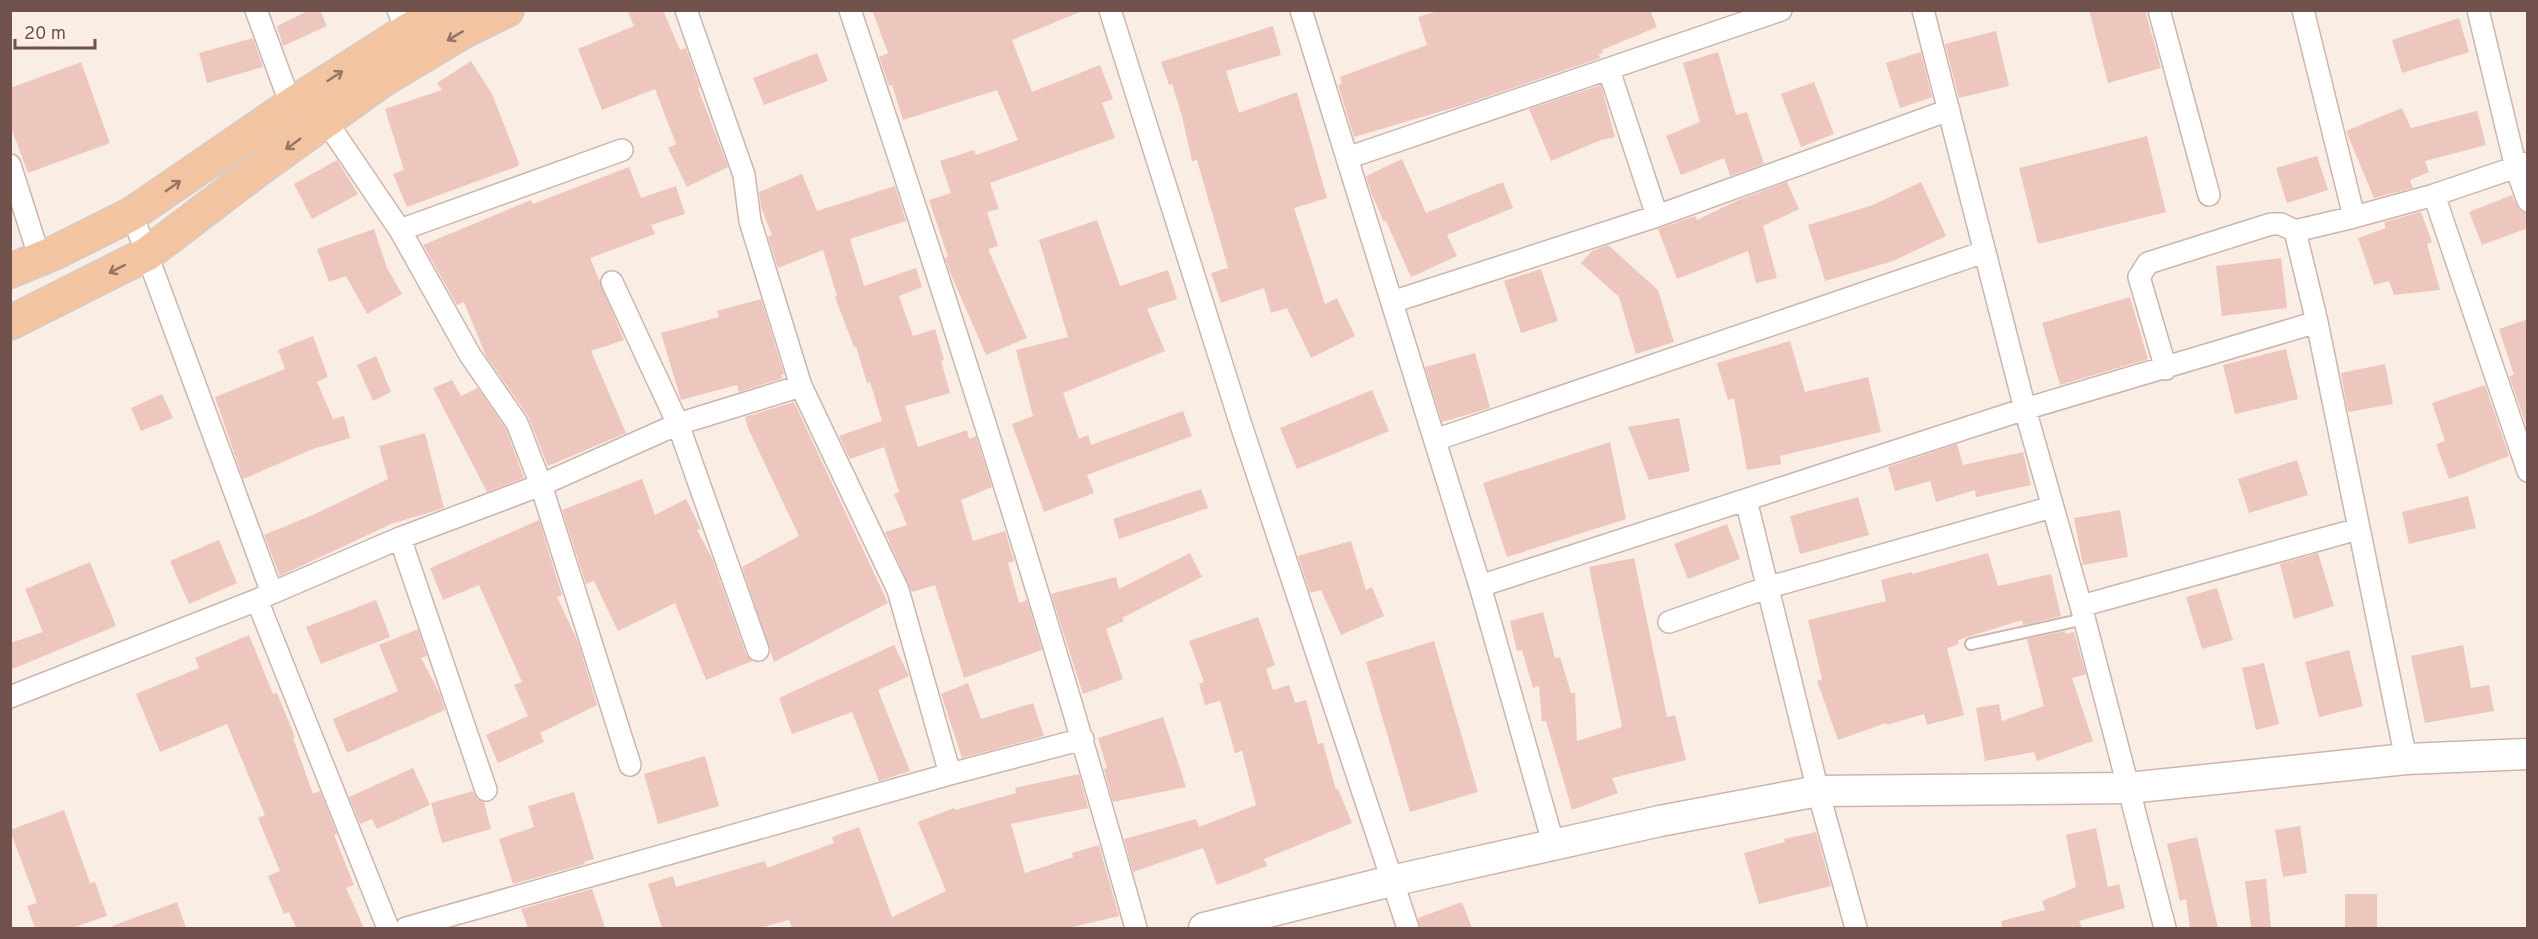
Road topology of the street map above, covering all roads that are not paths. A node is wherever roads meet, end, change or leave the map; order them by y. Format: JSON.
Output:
{"nodes":[{"id":1,"x":256,"y":10,"type":"edge"},
{"id":2,"x":443,"y":10,"type":"edge"},
{"id":3,"x":507,"y":10,"type":"edge"},
{"id":4,"x":686,"y":10,"type":"edge"},
{"id":5,"x":850,"y":10,"type":"edge"},
{"id":6,"x":1110,"y":10,"type":"edge"},
{"id":7,"x":1301,"y":10,"type":"edge"},
{"id":8,"x":1781,"y":10,"type":"edge"},
{"id":9,"x":1923,"y":10,"type":"edge"},
{"id":10,"x":2158,"y":10,"type":"edge"},
{"id":11,"x":2303,"y":10,"type":"edge"},
{"id":12,"x":2478,"y":10,"type":"edge"},
{"id":13,"x":402,"y":21,"type":"edge"},
{"id":14,"x":1609,"y":70,"type":"junction"},
{"id":15,"x":291,"y":105,"type":"junction"},
{"id":16,"x":1949,"y":110,"type":"junction"},
{"id":17,"x":326,"y":121,"type":"junction"},
{"id":18,"x":622,"y":150,"type":"dead end"},
{"id":19,"x":1347,"y":158,"type":"junction"},
{"id":20,"x":10,"y":165,"type":"edge"},
{"id":21,"x":2522,"y":165,"type":"edge"},
{"id":22,"x":2209,"y":195,"type":"dead end"},
{"id":23,"x":2434,"y":195,"type":"junction"},
{"id":24,"x":2528,"y":201,"type":"edge"},
{"id":25,"x":132,"y":214,"type":"junction"},
{"id":26,"x":1656,"y":216,"type":"junction"},
{"id":27,"x":2354,"y":217,"type":"junction"},
{"id":28,"x":400,"y":230,"type":"junction"},
{"id":29,"x":2295,"y":231,"type":"junction"},
{"id":30,"x":1984,"y":252,"type":"junction"},
{"id":31,"x":147,"y":254,"type":"junction"},
{"id":32,"x":25,"y":265,"type":"edge"},
{"id":33,"x":612,"y":282,"type":"dead end"},
{"id":34,"x":1392,"y":302,"type":"junction"},
{"id":35,"x":2317,"y":322,"type":"junction"},
{"id":36,"x":10,"y":323,"type":"edge"},
{"id":37,"x":2166,"y":369,"type":"junction"},
{"id":38,"x":801,"y":386,"type":"junction"},
{"id":39,"x":2025,"y":410,"type":"junction"},
{"id":40,"x":678,"y":424,"type":"junction"},
{"id":41,"x":1435,"y":440,"type":"junction"},
{"id":42,"x":2528,"y":471,"type":"edge"},
{"id":43,"x":541,"y":485,"type":"junction"},
{"id":44,"x":1746,"y":500,"type":"junction"},
{"id":45,"x":2052,"y":507,"type":"junction"},
{"id":46,"x":2358,"y":529,"type":"junction"},
{"id":47,"x":400,"y":538,"type":"junction"},
{"id":48,"x":1480,"y":586,"type":"junction"},
{"id":49,"x":1766,"y":588,"type":"junction"},
{"id":50,"x":264,"y":597,"type":"junction"},
{"id":51,"x":2083,"y":612,"type":"junction"},
{"id":52,"x":1669,"y":622,"type":"dead end"},
{"id":53,"x":1971,"y":644,"type":"dead end"},
{"id":54,"x":759,"y":650,"type":"dead end"},
{"id":55,"x":10,"y":697,"type":"edge"},
{"id":56,"x":1083,"y":739,"type":"junction"},
{"id":57,"x":2528,"y":754,"type":"edge"},
{"id":58,"x":2406,"y":759,"type":"junction"},
{"id":59,"x":630,"y":765,"type":"dead end"},
{"id":60,"x":950,"y":774,"type":"junction"},
{"id":61,"x":2128,"y":788,"type":"junction"},
{"id":62,"x":486,"y":790,"type":"dead end"},
{"id":63,"x":1818,"y":791,"type":"junction"},
{"id":64,"x":1554,"y":846,"type":"junction"},
{"id":65,"x":1391,"y":881,"type":"junction"},
{"id":66,"x":388,"y":928,"type":"edge"},
{"id":67,"x":406,"y":928,"type":"edge"},
{"id":68,"x":1136,"y":928,"type":"edge"},
{"id":69,"x":1204,"y":928,"type":"edge"},
{"id":70,"x":1408,"y":928,"type":"edge"},
{"id":71,"x":1856,"y":928,"type":"edge"},
{"id":72,"x":2165,"y":928,"type":"edge"}],
"edges":[{"from":1,"to":15,"type":"street"},
{"from":2,"to":13,"type":"main road"},
{"from":3,"to":17,"type":"main road","one_way":true},
{"from":4,"to":38,"type":"street"},
{"from":5,"to":56,"type":"street"},
{"from":6,"to":65,"type":"street"},
{"from":7,"to":19,"type":"street"},
{"from":8,"to":14,"type":"street"},
{"from":9,"to":16,"type":"street"},
{"from":10,"to":22,"type":"street"},
{"from":11,"to":27,"type":"street"},
{"from":12,"to":21,"type":"street"},
{"from":15,"to":13,"type":"main road","one_way":true},
{"from":14,"to":19,"type":"street"},
{"from":14,"to":26,"type":"street"},
{"from":25,"to":15,"type":"main road","one_way":true},
{"from":16,"to":26,"type":"street"},
{"from":16,"to":30,"type":"street"},
{"from":17,"to":28,"type":"street"},
{"from":17,"to":31,"type":"main road","one_way":true},
{"from":18,"to":28,"type":"street"},
{"from":19,"to":34,"type":"street"},
{"from":20,"to":32,"type":"street"},
{"from":21,"to":23,"type":"street"},
{"from":21,"to":24,"type":"street"},
{"from":23,"to":27,"type":"street"},
{"from":23,"to":42,"type":"street"},
{"from":25,"to":31,"type":"street"},
{"from":25,"to":32,"type":"main road"},
{"from":26,"to":34,"type":"street"},
{"from":27,"to":29,"type":"street"},
{"from":28,"to":43,"type":"street"},
{"from":29,"to":35,"type":"street"},
{"from":29,"to":37,"type":"street"},
{"from":30,"to":39,"type":"street"},
{"from":30,"to":41,"type":"street"},
{"from":31,"to":36,"type":"main road","one_way":true},
{"from":31,"to":50,"type":"street"},
{"from":33,"to":40,"type":"street"},
{"from":34,"to":41,"type":"street"},
{"from":35,"to":37,"type":"street"},
{"from":35,"to":46,"type":"street"},
{"from":37,"to":39,"type":"street"},
{"from":38,"to":40,"type":"street"},
{"from":38,"to":60,"type":"street"},
{"from":39,"to":44,"type":"street"},
{"from":39,"to":45,"type":"street"},
{"from":40,"to":43,"type":"street"},
{"from":40,"to":54,"type":"street"},
{"from":41,"to":48,"type":"street"},
{"from":43,"to":47,"type":"street"},
{"from":43,"to":59,"type":"street"},
{"from":44,"to":48,"type":"street"},
{"from":44,"to":49,"type":"street"},
{"from":45,"to":49,"type":"street"},
{"from":45,"to":51,"type":"street"},
{"from":46,"to":51,"type":"street"},
{"from":46,"to":58,"type":"street"},
{"from":47,"to":50,"type":"street"},
{"from":47,"to":62,"type":"street"},
{"from":48,"to":64,"type":"street"},
{"from":49,"to":52,"type":"street"},
{"from":49,"to":63,"type":"street"},
{"from":50,"to":55,"type":"street"},
{"from":50,"to":66,"type":"street"},
{"from":51,"to":53,"type":"lane"},
{"from":51,"to":61,"type":"street"},
{"from":56,"to":60,"type":"street"},
{"from":56,"to":68,"type":"street"},
{"from":57,"to":58,"type":"street"},
{"from":58,"to":61,"type":"street"},
{"from":60,"to":67,"type":"street"},
{"from":61,"to":63,"type":"street"},
{"from":61,"to":72,"type":"street"},
{"from":63,"to":64,"type":"street"},
{"from":63,"to":71,"type":"street"},
{"from":64,"to":65,"type":"street"},
{"from":65,"to":69,"type":"street"},
{"from":65,"to":70,"type":"street"}]}
